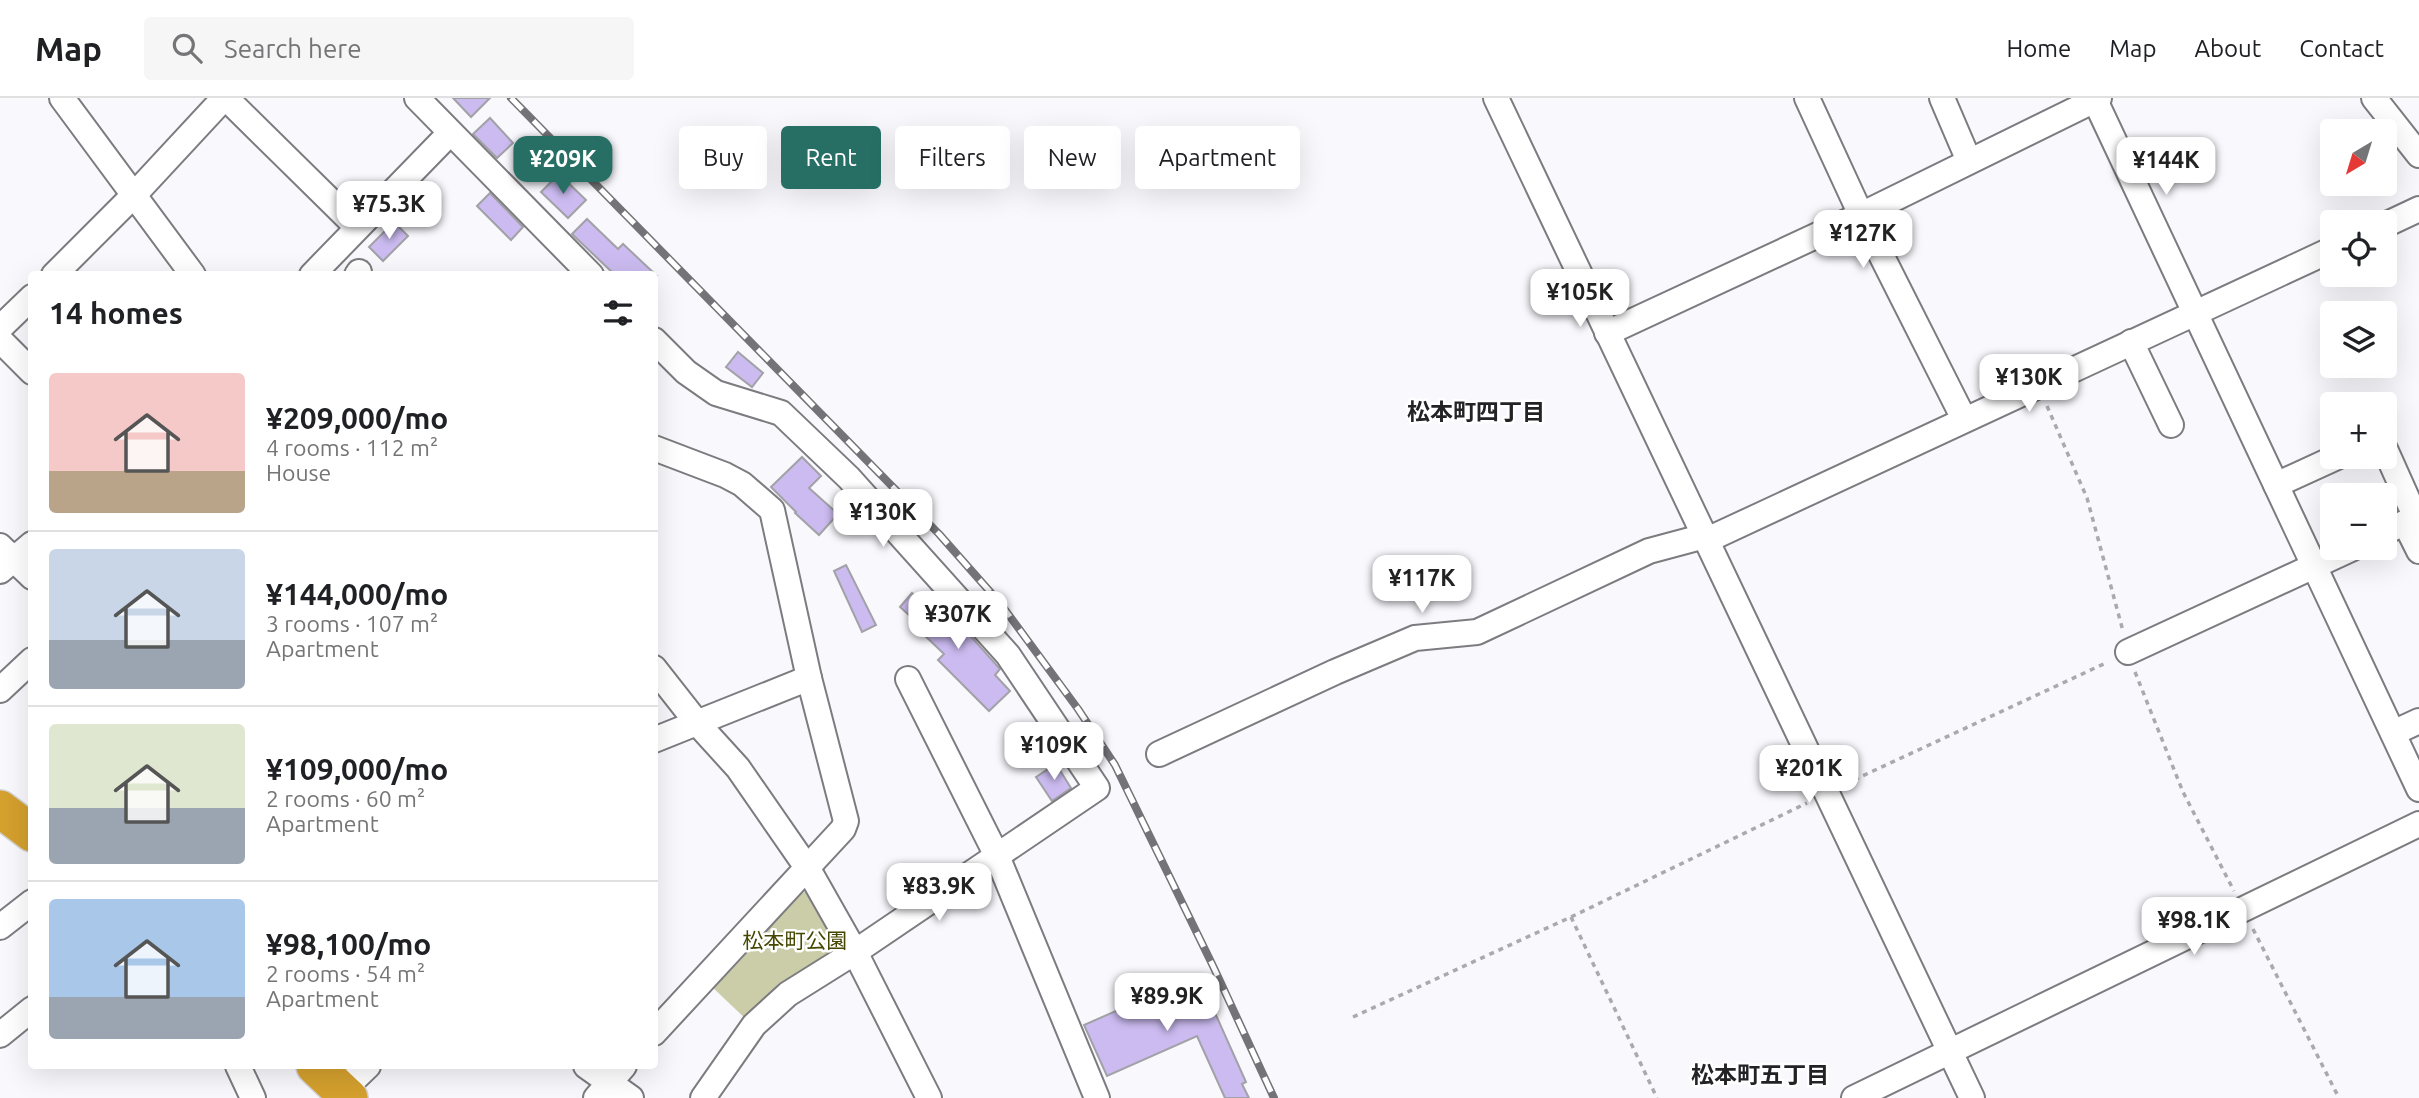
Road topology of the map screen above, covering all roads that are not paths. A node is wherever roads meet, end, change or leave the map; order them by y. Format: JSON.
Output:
{"nodes":[{"id":1,"x":62,"y":98,"type":"edge"},
{"id":2,"x":225,"y":98,"type":"edge"},
{"id":3,"x":417,"y":98,"type":"edge"},
{"id":4,"x":1496,"y":98,"type":"edge"},
{"id":5,"x":1807,"y":98,"type":"edge"},
{"id":6,"x":1941,"y":98,"type":"edge"},
{"id":7,"x":2374,"y":98,"type":"edge"},
{"id":8,"x":2096,"y":99,"type":"edge"},
{"id":9,"x":450,"y":132,"type":"junction"},
{"id":10,"x":2419,"y":155,"type":"edge"},
{"id":11,"x":1969,"y":161,"type":"junction"},
{"id":12,"x":134,"y":195,"type":"junction"},
{"id":13,"x":2419,"y":209,"type":"edge"},
{"id":14,"x":1861,"y":215,"type":"junction"},
{"id":15,"x":2397,"y":219,"type":"edge"},
{"id":16,"x":357,"y":227,"type":"junction"},
{"id":17,"x":2320,"y":255,"type":"edge"},
{"id":18,"x":58,"y":271,"type":"edge"},
{"id":19,"x":190,"y":271,"type":"edge"},
{"id":20,"x":316,"y":271,"type":"edge"},
{"id":21,"x":587,"y":271,"type":"edge"},
{"id":22,"x":28,"y":300,"type":"edge"},
{"id":23,"x":2196,"y":313,"type":"junction"},
{"id":24,"x":0,"y":328,"type":"edge"},
{"id":25,"x":1607,"y":333,"type":"junction"},
{"id":26,"x":0,"y":340,"type":"edge"},
{"id":27,"x":2131,"y":342,"type":"junction"},
{"id":28,"x":658,"y":344,"type":"edge"},
{"id":29,"x":28,"y":368,"type":"edge"},
{"id":30,"x":1964,"y":419,"type":"junction"},
{"id":31,"x":2171,"y":425,"type":"dead end"},
{"id":32,"x":658,"y":449,"type":"edge"},
{"id":33,"x":2320,"y":465,"type":"edge"},
{"id":34,"x":2391,"y":469,"type":"edge"},
{"id":35,"x":2276,"y":485,"type":"junction"},
{"id":36,"x":2406,"y":522,"type":"edge"},
{"id":37,"x":1706,"y":538,"type":"junction"},
{"id":38,"x":2419,"y":551,"type":"edge"},
{"id":39,"x":11,"y":555,"type":"edge"},
{"id":40,"x":2327,"y":560,"type":"edge"},
{"id":41,"x":2314,"y":566,"type":"junction"},
{"id":42,"x":28,"y":573,"type":"edge"},
{"id":43,"x":2128,"y":652,"type":"road end"},
{"id":44,"x":28,"y":664,"type":"edge"},
{"id":45,"x":658,"y":673,"type":"edge"},
{"id":46,"x":809,"y":678,"type":"junction"},
{"id":47,"x":908,"y":679,"type":"dead end"},
{"id":48,"x":0,"y":690,"type":"edge"},
{"id":49,"x":2419,"y":721,"type":"edge"},
{"id":50,"x":698,"y":724,"type":"junction"},
{"id":51,"x":2393,"y":733,"type":"junction"},
{"id":52,"x":658,"y":739,"type":"edge"},
{"id":53,"x":1159,"y":754,"type":"dead end"},
{"id":54,"x":2419,"y":789,"type":"edge"},
{"id":55,"x":0,"y":809,"type":"edge"},
{"id":56,"x":2419,"y":824,"type":"edge"},
{"id":57,"x":28,"y":830,"type":"edge"},
{"id":58,"x":997,"y":856,"type":"junction"},
{"id":59,"x":808,"y":869,"type":"junction"},
{"id":60,"x":28,"y":905,"type":"edge"},
{"id":61,"x":0,"y":927,"type":"edge"},
{"id":62,"x":855,"y":952,"type":"junction"},
{"id":63,"x":28,"y":1012,"type":"edge"},
{"id":64,"x":658,"y":1029,"type":"edge"},
{"id":65,"x":0,"y":1035,"type":"edge"},
{"id":66,"x":1951,"y":1051,"type":"junction"},
{"id":67,"x":239,"y":1069,"type":"edge"},
{"id":68,"x":363,"y":1069,"type":"edge"},
{"id":69,"x":590,"y":1069,"type":"edge"},
{"id":70,"x":610,"y":1082,"type":"edge"},
{"id":71,"x":332,"y":1088,"type":"edge"},
{"id":72,"x":253,"y":1098,"type":"edge"},
{"id":73,"x":631,"y":1098,"type":"edge"},
{"id":74,"x":703,"y":1098,"type":"edge"},
{"id":75,"x":929,"y":1098,"type":"edge"},
{"id":76,"x":1097,"y":1098,"type":"edge"},
{"id":77,"x":1854,"y":1098,"type":"edge"},
{"id":78,"x":1972,"y":1098,"type":"edge"}],
"edges":[{"from":1,"to":12,"type":"street"},
{"from":2,"to":12,"type":"street"},
{"from":2,"to":16,"type":"street"},
{"from":3,"to":9,"type":"street"},
{"from":4,"to":25,"type":"street"},
{"from":5,"to":14,"type":"street"},
{"from":6,"to":11,"type":"street"},
{"from":7,"to":10,"type":"street"},
{"from":8,"to":11,"type":"street"},
{"from":8,"to":23,"type":"street"},
{"from":9,"to":16,"type":"street"},
{"from":9,"to":21,"type":"street"},
{"from":11,"to":14,"type":"street"},
{"from":12,"to":18,"type":"street"},
{"from":12,"to":19,"type":"street"},
{"from":13,"to":15,"type":"street"},
{"from":14,"to":25,"type":"street"},
{"from":14,"to":30,"type":"street"},
{"from":16,"to":20,"type":"street"},
{"from":17,"to":23,"type":"street"},
{"from":22,"to":24,"type":"street"},
{"from":23,"to":27,"type":"street"},
{"from":23,"to":35,"type":"street"},
{"from":25,"to":37,"type":"street"},
{"from":26,"to":29,"type":"street"},
{"from":27,"to":30,"type":"street"},
{"from":27,"to":31,"type":"street"},
{"from":28,"to":58,"type":"street"},
{"from":30,"to":37,"type":"street"},
{"from":32,"to":46,"type":"street"},
{"from":33,"to":35,"type":"street"},
{"from":34,"to":36,"type":"street"},
{"from":35,"to":41,"type":"street"},
{"from":36,"to":38,"type":"street"},
{"from":37,"to":53,"type":"street"},
{"from":37,"to":66,"type":"street"},
{"from":39,"to":42,"type":"street"},
{"from":40,"to":41,"type":"street"},
{"from":41,"to":43,"type":"street"},
{"from":41,"to":51,"type":"street"},
{"from":44,"to":48,"type":"street"},
{"from":45,"to":50,"type":"street"},
{"from":46,"to":50,"type":"street"},
{"from":46,"to":59,"type":"street"},
{"from":47,"to":58,"type":"street"},
{"from":49,"to":51,"type":"street"},
{"from":50,"to":52,"type":"street"},
{"from":50,"to":59,"type":"street"},
{"from":51,"to":54,"type":"street"},
{"from":55,"to":57,"type":"highway"},
{"from":56,"to":66,"type":"street"},
{"from":58,"to":62,"type":"street"},
{"from":58,"to":76,"type":"street"},
{"from":59,"to":62,"type":"street"},
{"from":59,"to":64,"type":"street"},
{"from":60,"to":61,"type":"street"},
{"from":62,"to":74,"type":"street"},
{"from":62,"to":75,"type":"street"},
{"from":63,"to":65,"type":"street"},
{"from":66,"to":77,"type":"street"},
{"from":66,"to":78,"type":"street"},
{"from":67,"to":72,"type":"street"},
{"from":68,"to":71,"type":"street"},
{"from":69,"to":70,"type":"street"},
{"from":70,"to":73,"type":"street"}]}
